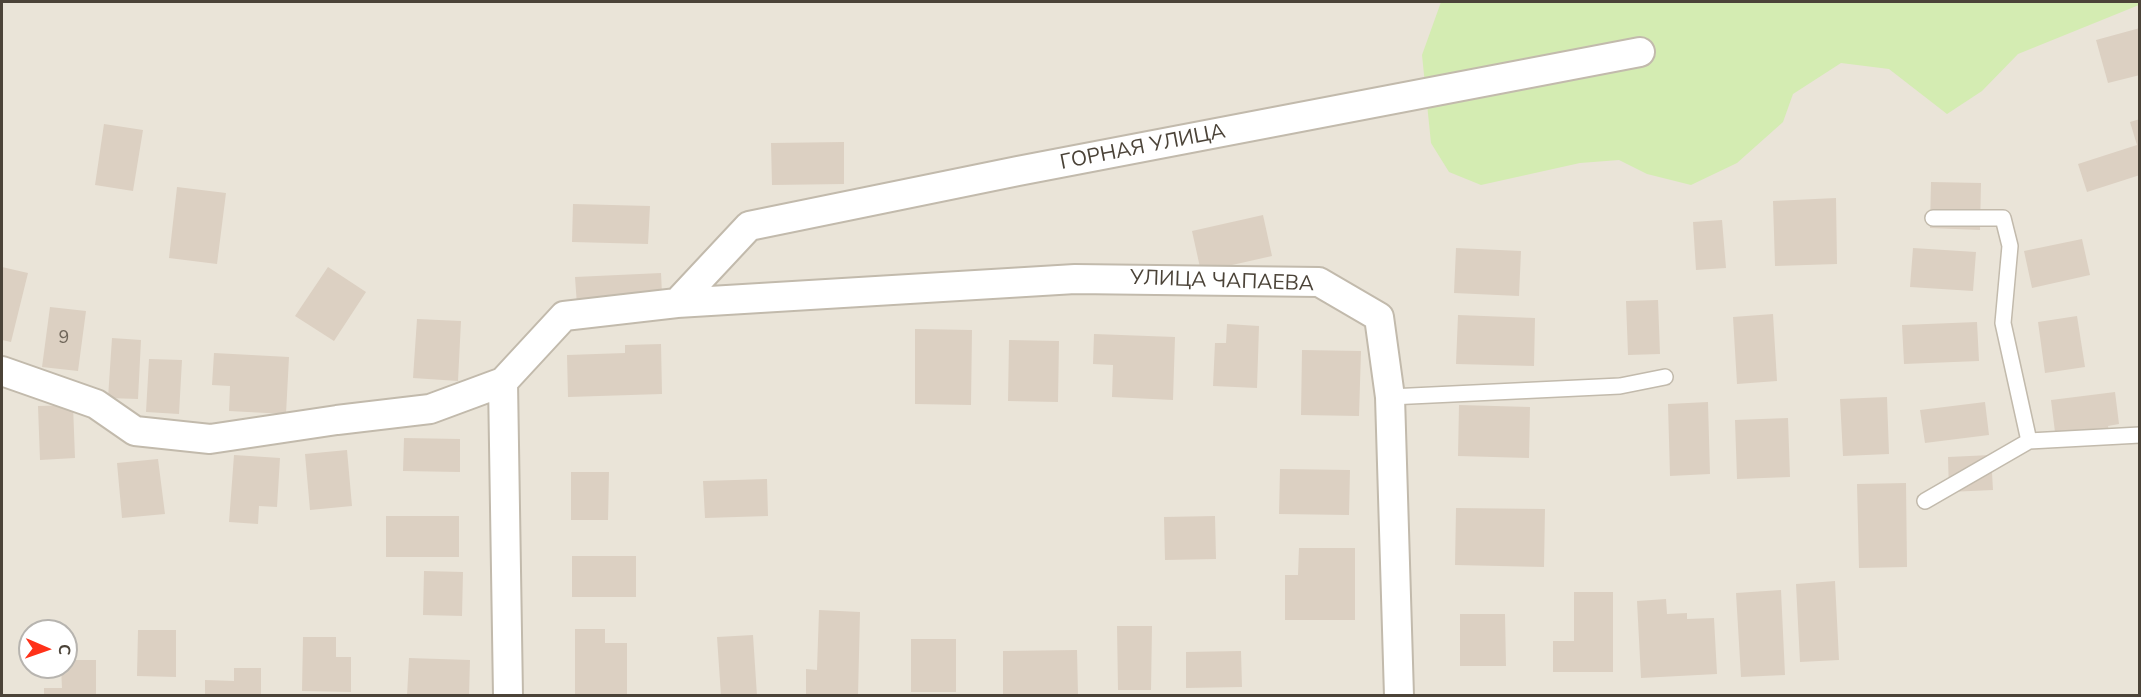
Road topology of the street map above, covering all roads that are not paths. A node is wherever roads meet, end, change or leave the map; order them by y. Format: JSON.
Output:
{"nodes":[{"id":1,"x":1640,"y":52,"type":"dead end"},
{"id":2,"x":1933,"y":218,"type":"dead end"},
{"id":3,"x":677,"y":303,"type":"junction"},
{"id":4,"x":2,"y":371,"type":"edge"},
{"id":5,"x":1665,"y":376,"type":"dead end"},
{"id":6,"x":503,"y":382,"type":"junction"},
{"id":7,"x":1390,"y":397,"type":"junction"},
{"id":8,"x":2139,"y":435,"type":"edge"},
{"id":9,"x":2029,"y":441,"type":"junction"},
{"id":10,"x":1925,"y":501,"type":"dead end"},
{"id":11,"x":508,"y":696,"type":"edge"},
{"id":12,"x":1399,"y":696,"type":"edge"}],
"edges":[{"from":1,"to":3,"type":"street","name":"ГОРНАЯ УЛИЦА"},
{"from":2,"to":9,"type":"lane"},
{"from":3,"to":6,"type":"street"},
{"from":3,"to":7,"type":"street","name":"УЛИЦА ЧАПАЕВА"},
{"from":4,"to":6,"type":"street"},
{"from":5,"to":7,"type":"lane"},
{"from":6,"to":11,"type":"street"},
{"from":7,"to":12,"type":"street","name":"УЛИЦА ЧАПАЕВА"},
{"from":8,"to":9,"type":"lane"},
{"from":9,"to":10,"type":"lane"}]}
